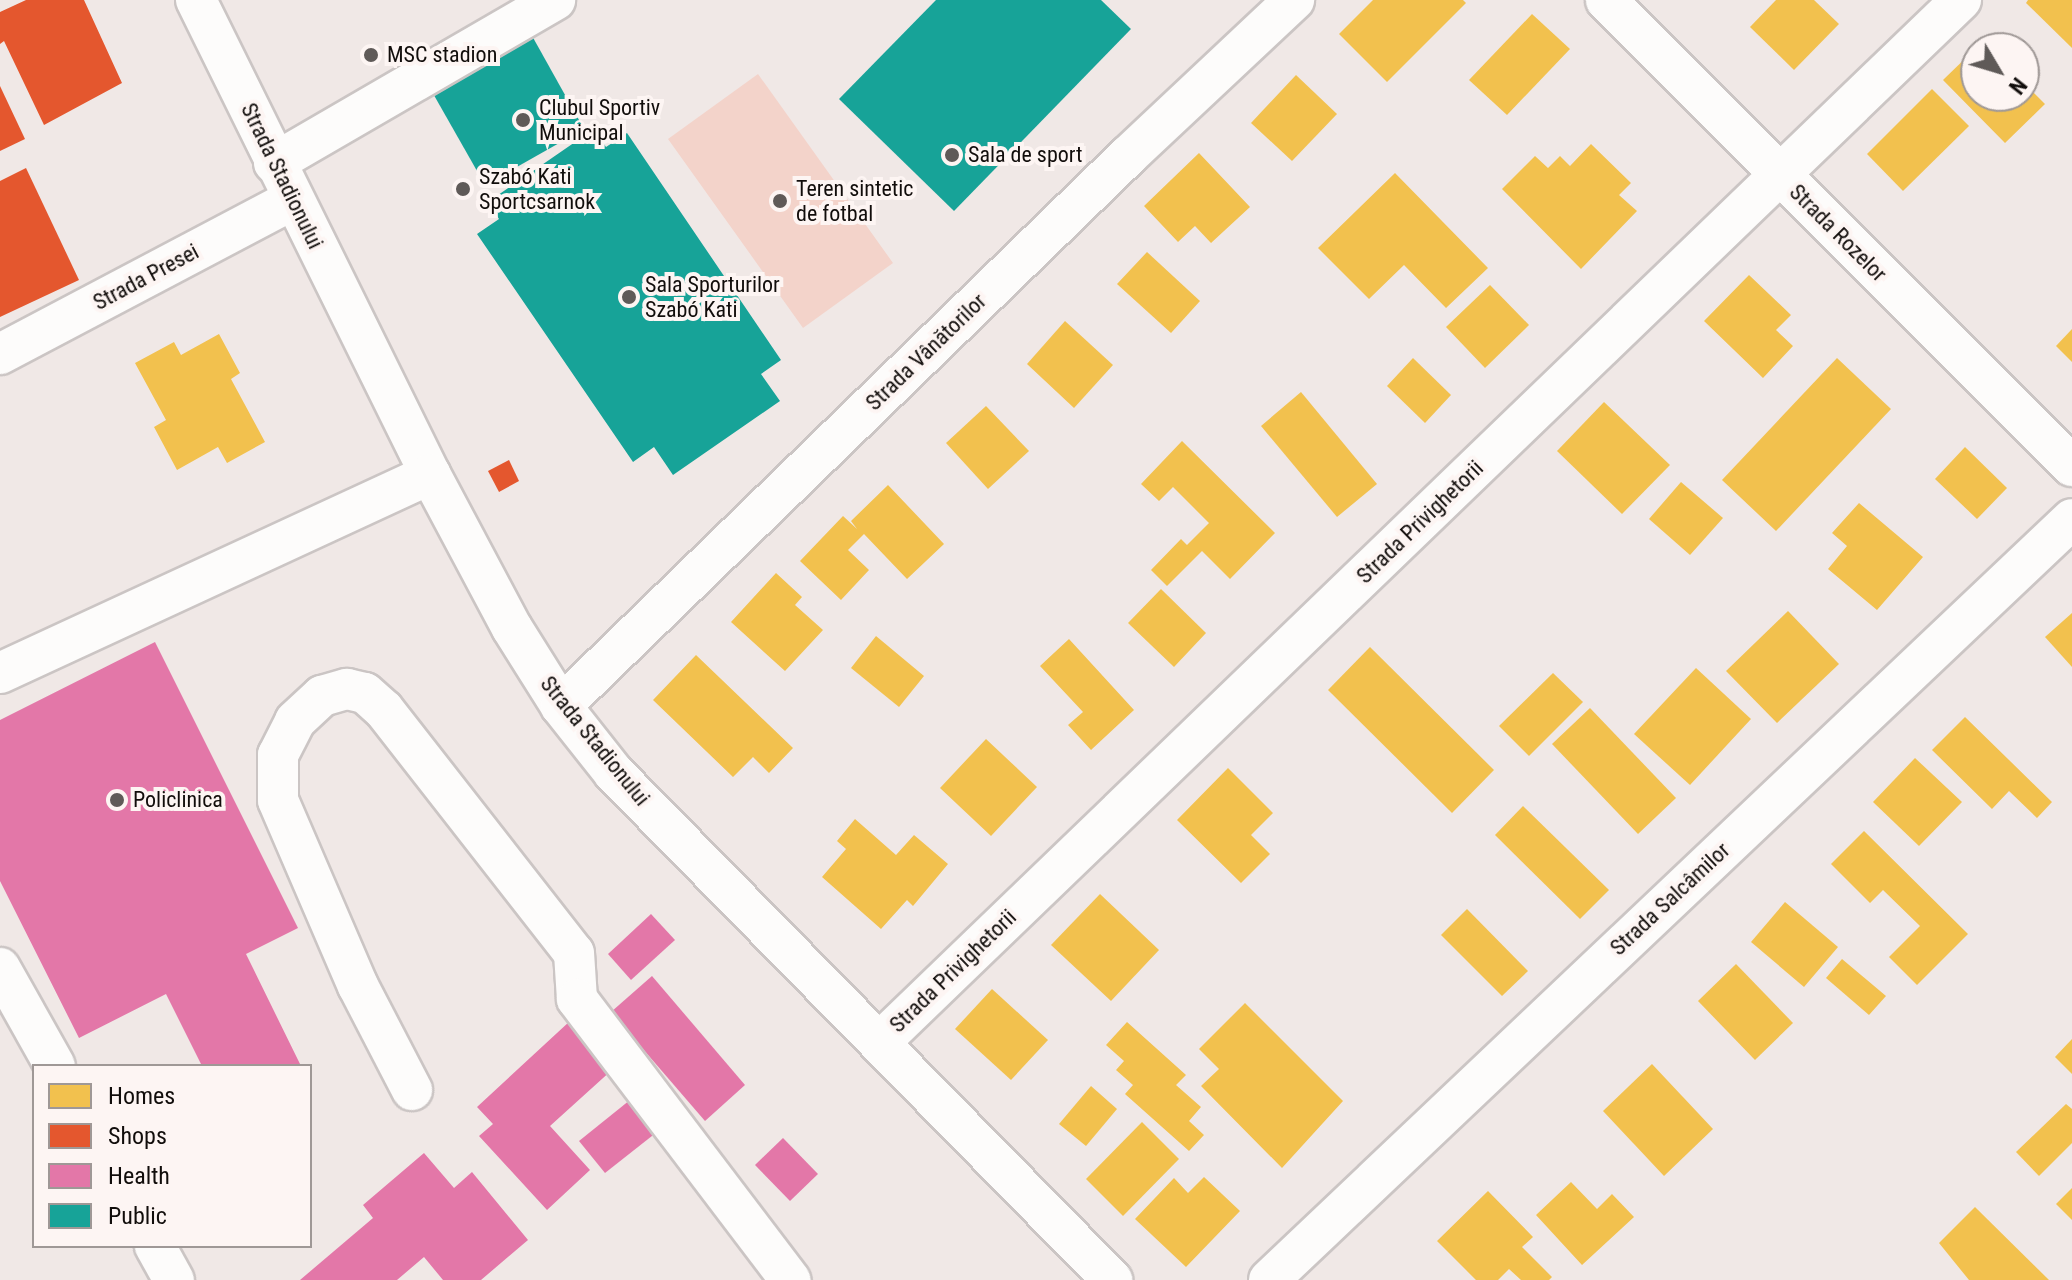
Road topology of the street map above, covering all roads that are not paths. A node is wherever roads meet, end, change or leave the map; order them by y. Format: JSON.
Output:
{"nodes":[{"id":1,"x":196,"y":0,"type":"edge"},
{"id":2,"x":555,"y":0,"type":"edge"},
{"id":3,"x":1294,"y":0,"type":"edge"},
{"id":4,"x":1606,"y":0,"type":"edge"},
{"id":5,"x":1961,"y":0,"type":"edge"},
{"id":6,"x":274,"y":163,"type":"junction"},
{"id":7,"x":1780,"y":176,"type":"junction"},
{"id":8,"x":292,"y":200,"type":"junction"},
{"id":9,"x":0,"y":354,"type":"edge"},
{"id":10,"x":2072,"y":466,"type":"edge"},
{"id":11,"x":430,"y":474,"type":"junction"},
{"id":12,"x":2072,"y":519,"type":"edge"},
{"id":13,"x":0,"y":673,"type":"edge"},
{"id":14,"x":561,"y":706,"type":"junction"},
{"id":15,"x":0,"y":968,"type":"edge"},
{"id":16,"x":879,"y":1043,"type":"junction"},
{"id":17,"x":54,"y":1064,"type":"edge"},
{"id":18,"x":412,"y":1090,"type":"dead end"},
{"id":19,"x":156,"y":1248,"type":"edge"},
{"id":20,"x":174,"y":1280,"type":"edge"},
{"id":21,"x":790,"y":1280,"type":"edge"},
{"id":22,"x":1112,"y":1280,"type":"edge"},
{"id":23,"x":1269,"y":1280,"type":"edge"}],
"edges":[{"from":1,"to":6,"type":"street","name":"Strada Stadionului"},
{"from":2,"to":6,"type":"street"},
{"from":3,"to":14,"type":"street","name":"Strada Vânătorilor"},
{"from":4,"to":7,"type":"street","name":"Strada Rozelor"},
{"from":5,"to":7,"type":"street","name":"Strada Privighetorii"},
{"from":6,"to":8,"type":"street","name":"Strada Stadionului"},
{"from":7,"to":10,"type":"street","name":"Strada Rozelor"},
{"from":7,"to":16,"type":"street","name":"Strada Privighetorii"},
{"from":8,"to":9,"type":"street","name":"Strada Presei"},
{"from":8,"to":11,"type":"street","name":"Strada Stadionului"},
{"from":11,"to":13,"type":"street"},
{"from":11,"to":14,"type":"street","name":"Strada Stadionului"},
{"from":12,"to":23,"type":"street","name":"Strada Salcâmilor"},
{"from":14,"to":16,"type":"street","name":"Strada Stadionului"},
{"from":15,"to":17,"type":"street"},
{"from":16,"to":22,"type":"street","name":"Strada Stadionului"},
{"from":18,"to":21,"type":"street"},
{"from":19,"to":20,"type":"street"}]}
